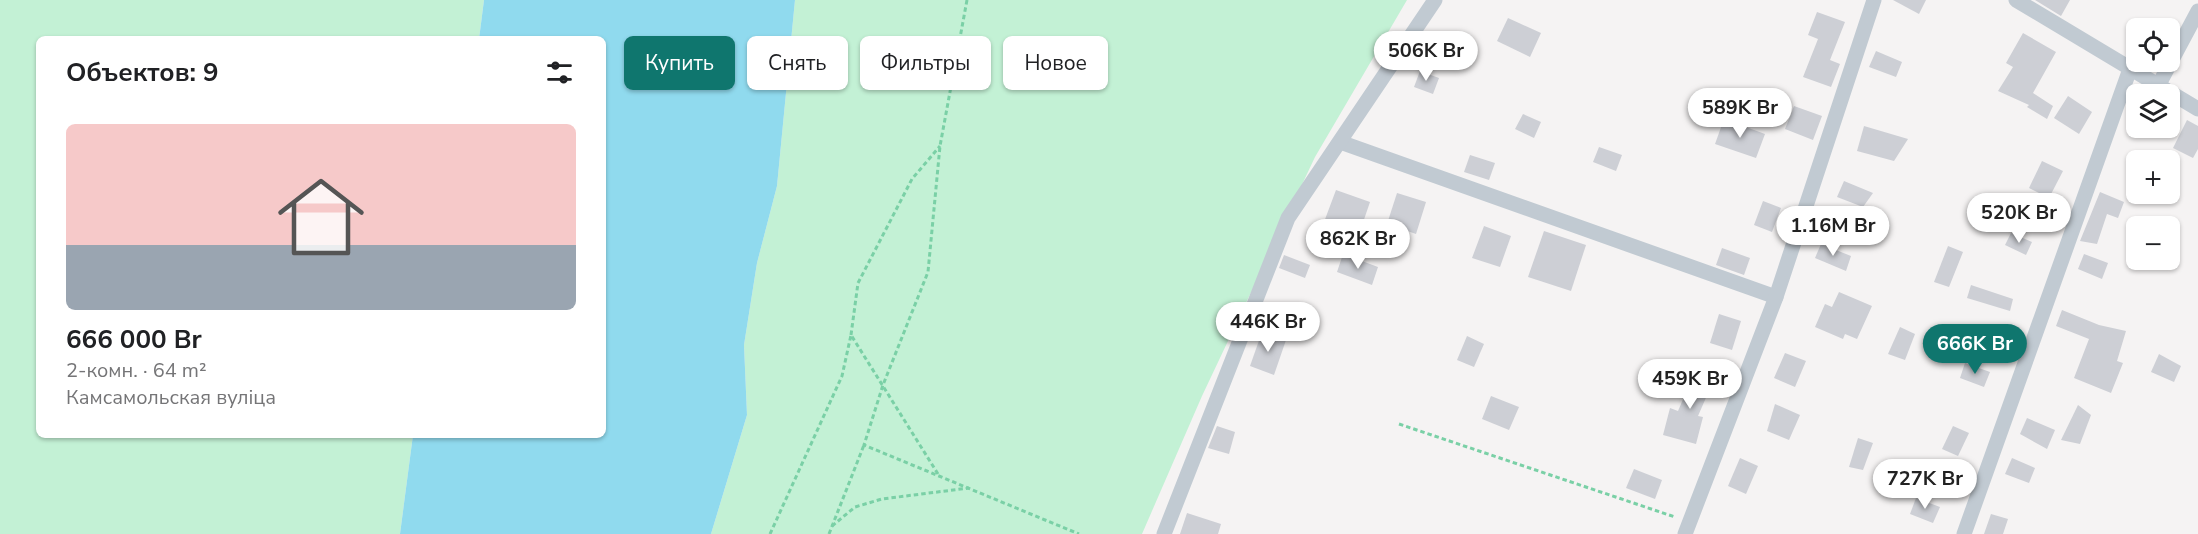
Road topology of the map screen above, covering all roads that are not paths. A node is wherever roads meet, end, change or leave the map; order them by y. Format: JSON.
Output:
{"nodes":[{"id":1,"x":1435,"y":0,"type":"edge"},
{"id":2,"x":1874,"y":0,"type":"edge"},
{"id":3,"x":2016,"y":0,"type":"edge"},
{"id":4,"x":2198,"y":11,"type":"edge"},
{"id":5,"x":2126,"y":67,"type":"edge"},
{"id":6,"x":2129,"y":72,"type":"edge"},
{"id":7,"x":2135,"y":72,"type":"edge"},
{"id":8,"x":2155,"y":84,"type":"edge"},
{"id":9,"x":2159,"y":84,"type":"edge"},
{"id":10,"x":2180,"y":99,"type":"edge"},
{"id":11,"x":2198,"y":109,"type":"edge"},
{"id":12,"x":1340,"y":142,"type":"junction"},
{"id":13,"x":1776,"y":297,"type":"junction"},
{"id":14,"x":1687,"y":528,"type":"edge"},
{"id":15,"x":1164,"y":534,"type":"edge"},
{"id":16,"x":1964,"y":534,"type":"edge"}],
"edges":[{"from":1,"to":12,"type":"street"},
{"from":2,"to":13,"type":"street"},
{"from":3,"to":5,"type":"street"},
{"from":4,"to":9,"type":"street"},
{"from":6,"to":16,"type":"street"},
{"from":7,"to":8,"type":"street"},
{"from":10,"to":11,"type":"street"},
{"from":12,"to":13,"type":"street"},
{"from":12,"to":15,"type":"street"},
{"from":13,"to":14,"type":"street"}]}
